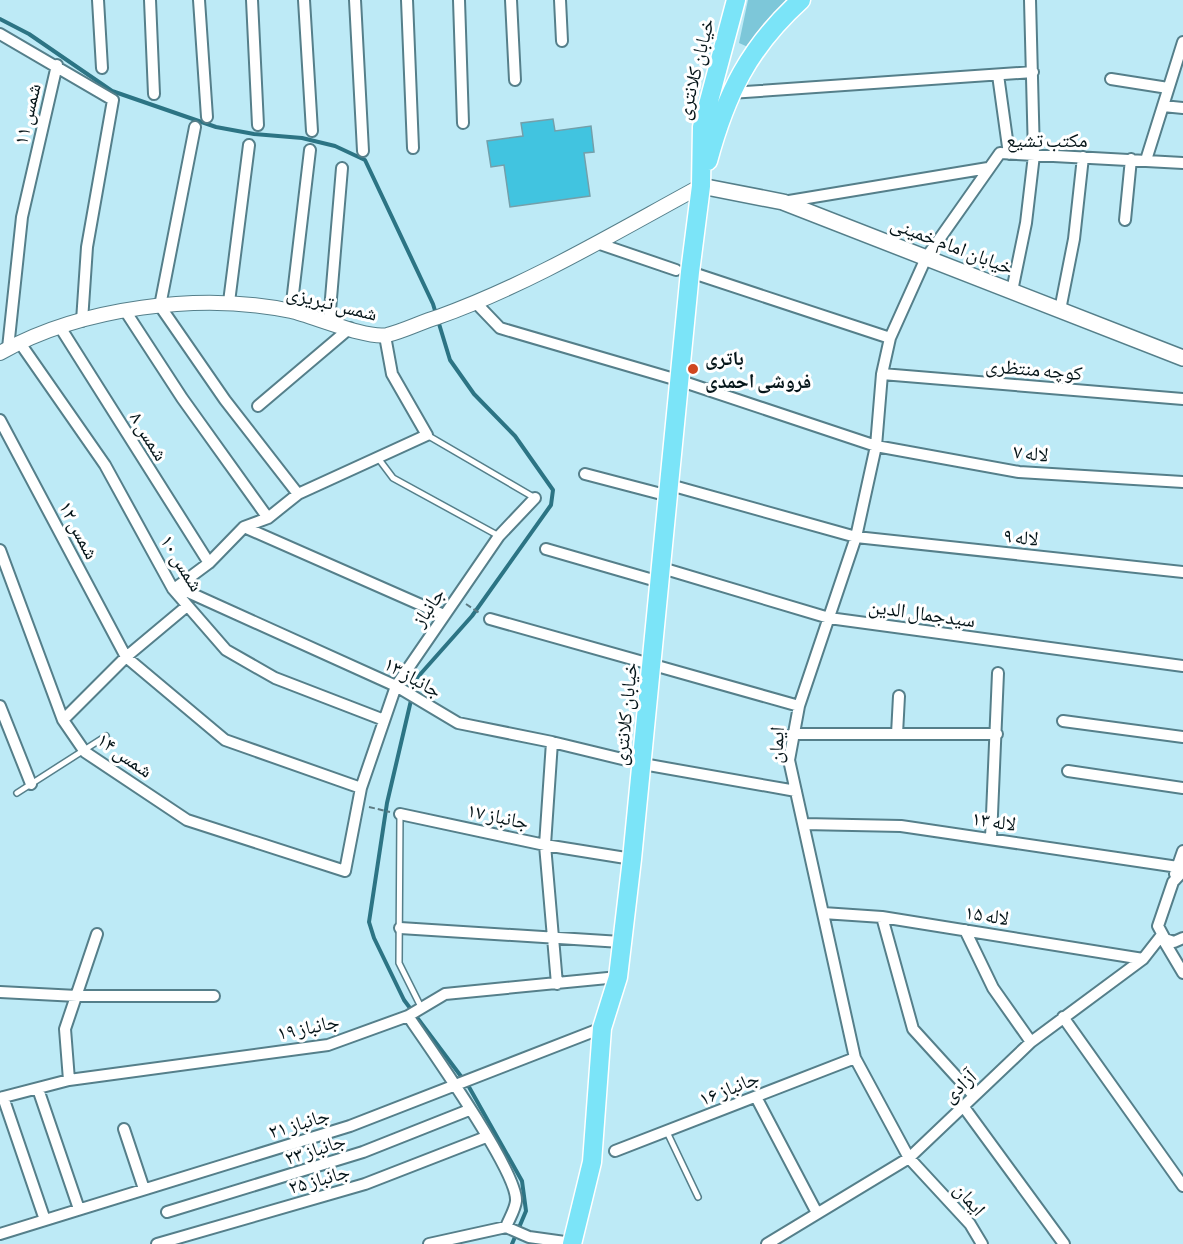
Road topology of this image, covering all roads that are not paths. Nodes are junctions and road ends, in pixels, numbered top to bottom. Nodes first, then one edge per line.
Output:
1 (98, 0) edge
2 (150, 0) edge
3 (199, 0) edge
4 (252, 0) edge
5 (304, 0) edge
6 (356, 0) edge
7 (406, 0) edge
8 (459, 0) edge
9 (511, 0) edge
10 (560, 0) edge
11 (736, 0) edge
12 (801, 0) edge
13 (1030, 0) edge
14 (0, 34) edge
15 (562, 41) dead end
16 (1183, 42) edge
17 (57, 65) junction
18 (102, 68) dead end
19 (1033, 72) junction
20 (998, 75) junction
21 (515, 80) dead end
22 (1111, 80) dead end
23 (1168, 88) junction
24 (729, 93) junction
25 (154, 94) dead end
26 (1163, 106) junction
27 (1183, 108) edge
28 (207, 117) dead end
29 (463, 123) dead end
30 (258, 125) dead end
31 (195, 127) dead end
32 (312, 131) dead end
33 (249, 145) dead end
34 (413, 148) dead end
35 (310, 150) dead end
36 (363, 151) dead end
37 (1009, 154) junction
38 (1034, 155) junction
39 (1083, 157) junction
40 (1131, 159) junction
41 (1146, 160) junction
42 (1183, 163) edge
43 (342, 168) dead end
44 (988, 168) junction
45 (701, 186) junction
46 (783, 202) junction
47 (1125, 219) dead end
48 (597, 243) junction
49 (926, 258) junction
50 (683, 271) junction
51 (1012, 291) junction
52 (229, 302) junction
53 (476, 303) junction
54 (160, 306) junction
55 (1060, 310) junction
56 (291, 311) junction
57 (126, 312) junction
58 (82, 321) junction
59 (329, 322) junction
60 (60, 327) junction
61 (350, 328) junction
62 (385, 336) junction
63 (890, 338) junction
64 (9, 348) edge
65 (1183, 358) edge
66 (882, 374) junction
67 (681, 381) junction
68 (1183, 399) edge
69 (258, 406) dead end
70 (0, 420) edge
71 (427, 435) junction
72 (876, 446) junction
73 (378, 458) junction
74 (585, 474) dead end
75 (1183, 482) edge
76 (669, 491) junction
77 (298, 494) junction
78 (535, 498) joint
79 (267, 518) junction
80 (244, 527) junction
81 (499, 536) junction
82 (856, 537) junction
83 (546, 549) dead end
84 (0, 550) edge
85 (209, 563) junction
86 (1183, 572) edge
87 (661, 575) junction
88 (175, 588) junction
89 (187, 606) junction
90 (444, 615) junction
91 (829, 618) junction
92 (490, 620) road end
93 (126, 657) junction
94 (652, 664) junction
95 (1183, 666) edge
96 (998, 673) dead end
97 (396, 686) junction
98 (899, 696) dead end
99 (0, 706) edge
100 (799, 706) junction
101 (63, 720) junction
102 (384, 720) junction
103 (1063, 720) dead end
104 (792, 734) junction
105 (897, 734) junction
106 (997, 734) junction
107 (106, 736) dead end
108 (1183, 737) edge
109 (552, 742) junction
110 (85, 752) junction
111 (643, 764) junction
112 (1068, 771) dead end
113 (31, 784) junction
114 (361, 788) junction
115 (1183, 788) edge
116 (796, 791) junction
117 (17, 793) dead end
118 (400, 814) joint
119 (804, 824) junction
120 (991, 838) junction
121 (545, 844) junction
122 (1183, 851) edge
123 (632, 859) junction
124 (1180, 869) edge
125 (345, 871) joint
126 (823, 912) junction
127 (882, 917) junction
128 (400, 928) junction
129 (965, 930) junction
130 (97, 934) dead end
131 (1161, 936) junction
132 (554, 937) junction
133 (1183, 938) edge
134 (621, 942) junction
135 (1143, 960) junction
136 (1183, 974) edge
137 (618, 977) junction
138 (557, 984) junction
139 (0, 992) edge
140 (77, 996) junction
141 (214, 996) dead end
142 (421, 1007) junction
143 (408, 1016) junction
144 (1063, 1017) junction
145 (602, 1028) junction
146 (1031, 1042) junction
147 (855, 1058) junction
148 (69, 1080) junction
149 (457, 1084) junction
150 (38, 1089) junction
151 (974, 1096) junction
152 (2, 1097) edge
153 (756, 1097) junction
154 (963, 1106) junction
155 (469, 1110) junction
156 (124, 1129) dead end
157 (667, 1132) junction
158 (486, 1137) junction
159 (615, 1151) dead end
160 (909, 1158) junction
161 (1183, 1186) edge
162 (144, 1189) junction
163 (698, 1197) dead end
164 (79, 1209) junction
165 (167, 1212) dead end
166 (817, 1213) junction
167 (45, 1220) junction
168 (506, 1227) junction
169 (0, 1234) edge
170 (157, 1244) edge
171 (429, 1244) edge
172 (572, 1244) edge
173 (767, 1244) edge
174 (982, 1244) edge
175 (1064, 1244) edge

1 - 18 street
2 - 25 street
3 - 28 street
4 - 30 street
5 - 32 street
6 - 36 street
7 - 34 street
8 - 29 street
9 - 21 street
10 - 15 street
11 - 45 main road, خیابان کلانتری
12 - 24 main road, خیابان کلانتری
13 - 19 street
14 - 17 street
16 - 23 street
17 - 58 street
17 - 64 street, شمس ۱۱
19 - 20 street
19 - 38 street
20 - 24 street
20 - 37 street
22 - 23 street
23 - 26 street
24 - 45 main road, خیابان کلانتری
26 - 27 street
26 - 41 street
31 - 54 street
33 - 52 street
35 - 56 street
37 - 38 street, مکتب تشیع
37 - 44 street, مکتب تشیع
38 - 39 street, مکتب تشیع
38 - 51 street
39 - 40 street, مکتب تشیع
39 - 55 street
40 - 41 street, مکتب تشیع
40 - 47 street
41 - 42 street, مکتب تشیع
43 - 59 street
44 - 46 street
44 - 49 street, مکتب تشیع
45 - 46 main road, خیابان امام خمینی
45 - 48 street, شمس تبریزی
45 - 50 main road, خیابان کلانتری
46 - 49 main road, خیابان امام خمینی
48 - 50 street
48 - 53 street, شمس تبریزی
49 - 51 main road, خیابان امام خمینی
49 - 63 street, ایمان
50 - 63 street
50 - 67 main road, خیابان کلانتری
51 - 55 main road, خیابان امام خمینی
52 - 54 street, شمس تبریزی
52 - 56 street, شمس تبریزی
53 - 62 street, شمس تبریزی
53 - 67 street, لاله ۷
54 - 57 street, شمس تبریزی
54 - 77 street
55 - 65 main road, خیابان امام خمینی
56 - 59 street, شمس تبریزی
57 - 58 street, شمس تبریزی
57 - 79 street
58 - 60 street, شمس تبریزی
59 - 61 street, شمس تبریزی
60 - 64 street, شمس تبریزی
60 - 85 street, شمس ۸
61 - 62 street, شمس تبریزی
61 - 69 street
62 - 71 street
63 - 66 street, ایمان
64 - 88 street, شمس ۱۰
66 - 68 street, کوچه منتظری
66 - 72 street, ایمان
67 - 72 street, لاله ۷
67 - 76 main road, خیابان کلانتری
70 - 93 street, شمس ۱۲
71 - 73 street
71 - 78 lane, جانباز
72 - 75 street, لاله ۷
72 - 82 street, ایمان
73 - 77 street
73 - 81 lane
74 - 76 street, لاله ۹
76 - 82 street, لاله ۹
76 - 87 main road, خیابان کلانتری
77 - 79 street
78 - 81 street, جانباز
79 - 80 street
80 - 85 street
80 - 90 street
81 - 90 street, جانباز
82 - 86 street, لاله ۹
82 - 91 street, ایمان
83 - 87 street, سیدجمال الدین
84 - 101 street, شمس ۱۴
85 - 88 street
87 - 91 street, سیدجمال الدین
87 - 94 main road, خیابان کلانتری
88 - 89 street, شمس ۱۰
88 - 97 street, جانباز ۱۳
89 - 93 street
89 - 102 street, شمس ۱۰
90 - 97 street, جانباز
91 - 95 street, سیدجمال الدین
91 - 100 street, ایمان
92 - 94 street
93 - 101 street
93 - 114 street
94 - 100 street
94 - 111 main road, خیابان کلانتری
96 - 106 street
97 - 102 street, جانباز
97 - 109 street, جانباز ۱۳
98 - 105 street
99 - 113 street
100 - 104 street, ایمان
101 - 110 street, شمس ۱۴
102 - 114 street, جانباز
103 - 108 street
104 - 105 street
104 - 116 street, ایمان
105 - 106 street
106 - 120 street
107 - 110 lane
109 - 111 street, جانباز ۱۳
109 - 121 street
110 - 113 lane
110 - 125 street, شمس ۱۴
111 - 116 street, جانباز ۱۳
111 - 123 main road, خیابان کلانتری
112 - 115 street
113 - 117 lane
114 - 125 street, جانباز
116 - 119 street, ایمان
118 - 121 street, جانباز ۱۷
118 - 128 lane
119 - 120 street, لاله ۱۳
119 - 126 street, ایمان
120 - 124 street, لاله ۱۳
121 - 123 street, جانباز ۱۷
121 - 132 street
122 - 124 street
123 - 134 main road, خیابان کلانتری
124 - 131 street
126 - 127 street, لاله ۱۵
126 - 147 street, ایمان
127 - 129 street, لاله ۱۵
127 - 151 street
128 - 132 street
128 - 142 lane
129 - 135 street, لاله ۱۵
129 - 146 street
130 - 140 street
131 - 133 street
131 - 135 street, آزادی
131 - 136 street
132 - 134 street
132 - 138 street
134 - 137 main road, خیابان کلانتری
135 - 144 street, آزادی
137 - 138 street, جانباز ۱۹
137 - 145 main road, خیابان کلانتری
138 - 142 street, جانباز ۱۹
139 - 140 street
140 - 141 street
140 - 148 street
142 - 143 street, جانباز ۱۹
143 - 148 street, جانباز ۱۹
143 - 149 street
144 - 146 street, آزادی
144 - 161 street
145 - 149 street, جانباز ۲۱
145 - 172 main road, خیابان کلانتری
146 - 151 street, آزادی
147 - 153 street, جانباز ۱۶
147 - 160 street, ایمان
148 - 150 street, جانباز ۱۹
149 - 155 street
149 - 162 street, جانباز ۲۱
150 - 152 street, جانباز ۱۹
150 - 164 street
151 - 154 street, آزادی
152 - 167 street
153 - 157 street, جانباز ۱۶
153 - 166 street
154 - 160 street, آزادی
154 - 175 street
155 - 158 street
155 - 165 street, جانباز ۲۳
156 - 162 street
157 - 159 street, جانباز ۱۶
157 - 163 lane
158 - 168 street
158 - 170 street, جانباز ۲۵
160 - 166 street, آزادی
160 - 174 street, ایمان
162 - 164 street, جانباز ۲۱
164 - 167 street, جانباز ۲۱
166 - 173 street, آزادی
167 - 169 street, جانباز ۲۱
168 - 171 street
168 - 172 street

